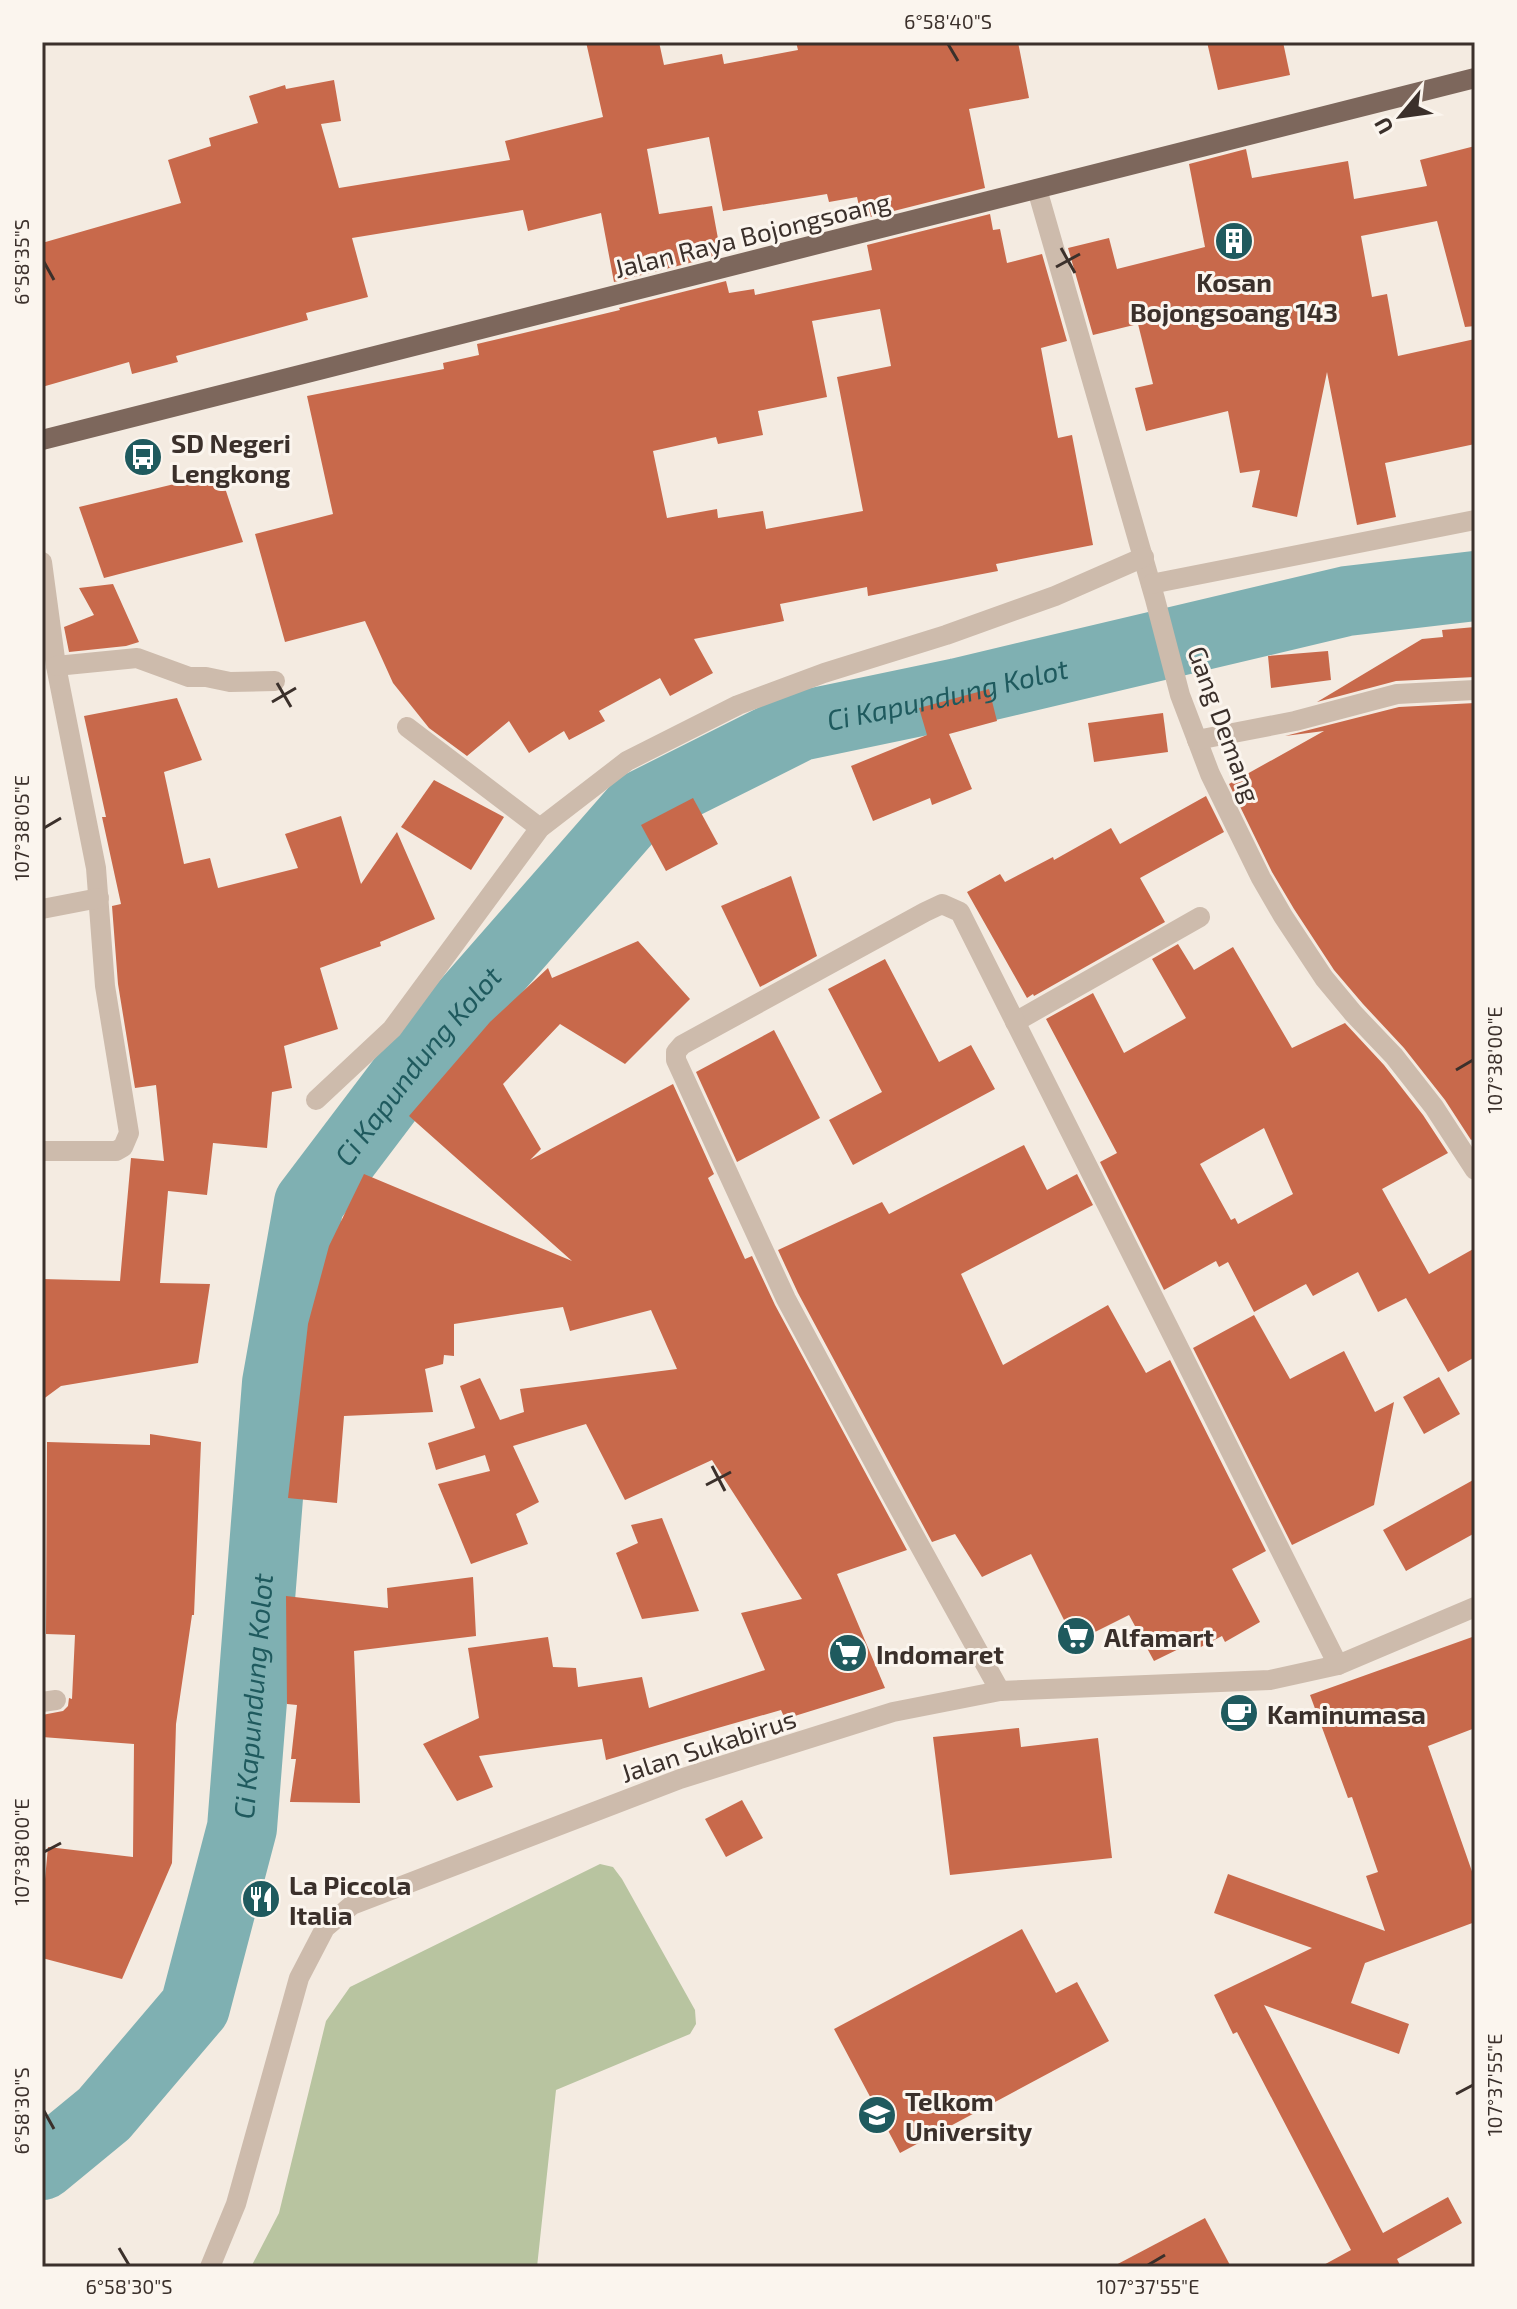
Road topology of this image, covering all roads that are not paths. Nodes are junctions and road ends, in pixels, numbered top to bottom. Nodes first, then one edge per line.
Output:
1 (1475, 78) edge
2 (1037, 189) junction
3 (42, 440) edge
4 (1475, 520) edge
5 (1144, 557) junction
6 (42, 562) edge
7 (1153, 591) junction
8 (56, 666) junction
9 (275, 681) dead end
10 (1475, 690) edge
11 (407, 727) dead end
12 (1197, 740) junction
13 (540, 828) junction
14 (99, 898) junction
15 (42, 909) edge
16 (1200, 917) dead end
17 (1015, 1022) junction
18 (316, 1100) dead end
19 (42, 1151) edge
20 (1475, 1170) edge
21 (1475, 1607) edge
22 (1338, 1665) junction
23 (1000, 1691) junction
24 (210, 2267) edge

1 - 2 main road, Jalan Raya Bojongsoang
2 - 3 main road, Jalan Raya Bojongsoang
2 - 5 street, Gang Demang
4 - 7 street
5 - 7 street, Gang Demang
5 - 13 street
6 - 8 street
7 - 12 street, Gang Demang
8 - 9 street
8 - 14 street
10 - 12 street
11 - 13 street
12 - 20 street, Gang Demang
13 - 18 street
14 - 15 street
14 - 19 street
16 - 17 street
17 - 22 street
17 - 23 street
21 - 22 street, Jalan Sukabirus
22 - 23 street, Jalan Sukabirus
23 - 24 street, Jalan Sukabirus

